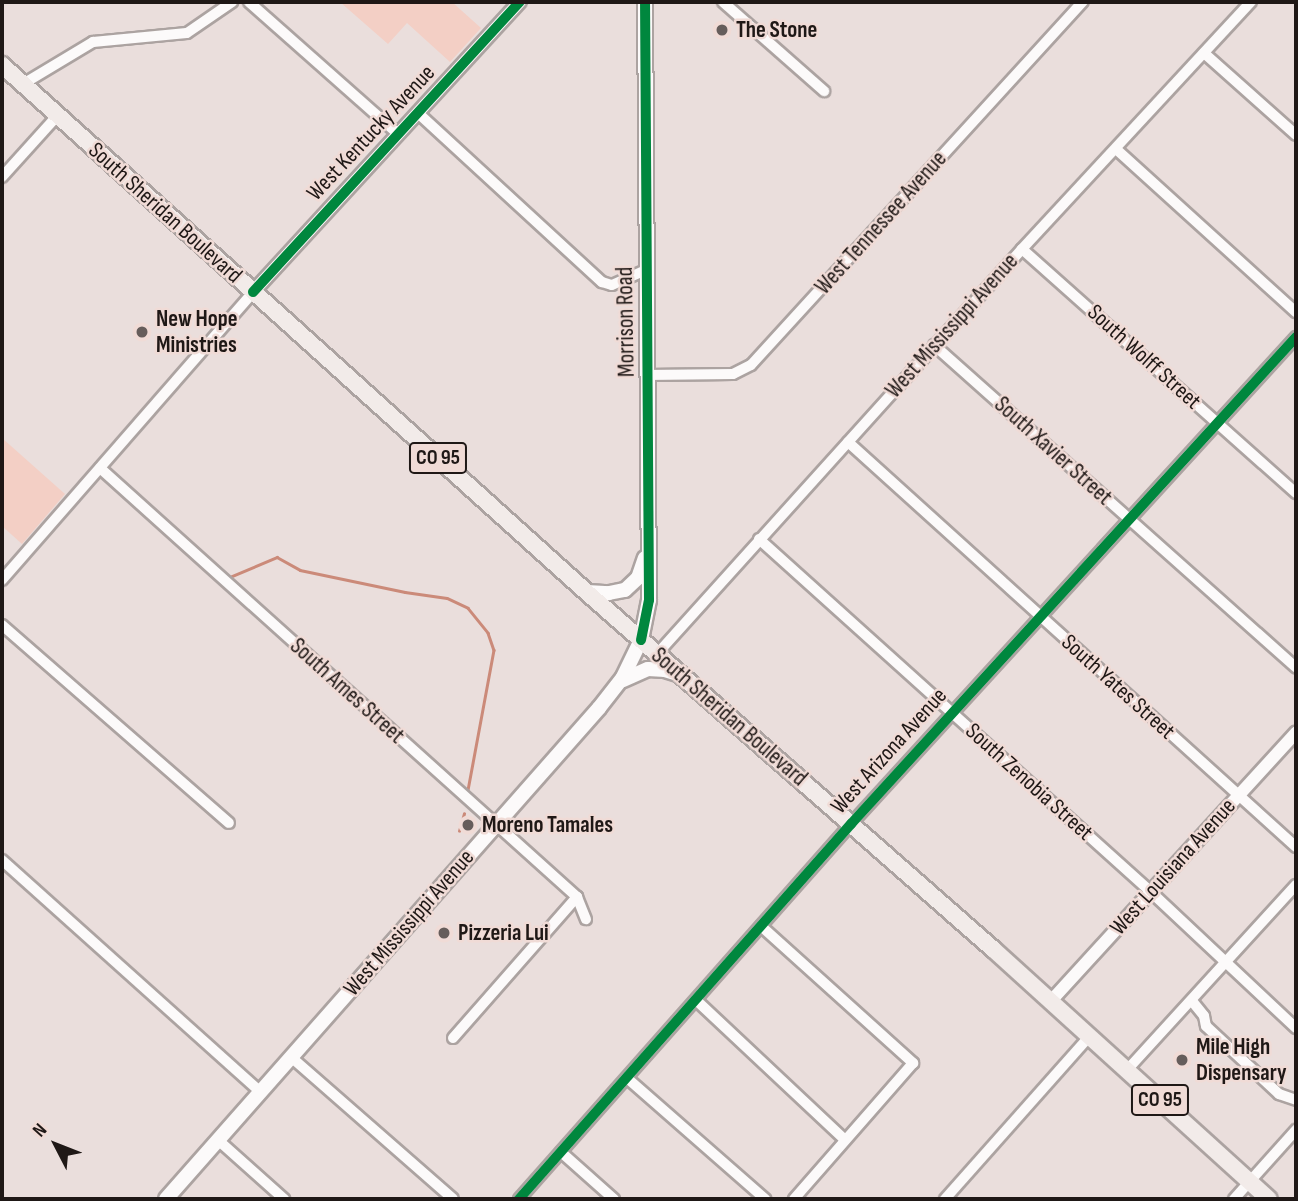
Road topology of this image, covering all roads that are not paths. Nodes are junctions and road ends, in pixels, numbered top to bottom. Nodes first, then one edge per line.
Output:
1 (232, 2) edge
2 (249, 2) edge
3 (520, 2) edge
4 (645, 2) edge
5 (723, 2) edge
6 (1083, 2) edge
7 (1251, 2) edge
8 (1204, 53) junction
9 (2, 65) edge
10 (23, 84) junction
11 (824, 91) dead end
12 (418, 113) junction
13 (58, 115) junction
14 (398, 134) junction
15 (1296, 135) edge
16 (1115, 149) junction
17 (2, 177) edge
18 (1022, 248) junction
19 (646, 270) junction
20 (253, 292) junction
21 (1296, 312) edge
22 (1296, 337) edge
23 (934, 345) junction
24 (647, 375) junction
25 (1218, 423) junction
26 (848, 442) junction
27 (100, 468) junction
28 (1296, 494) edge
29 (1130, 520) junction
30 (759, 539) junction
31 (649, 544) junction
32 (2, 580) edge
33 (587, 592) junction
34 (1040, 617) junction
35 (2, 625) edge
36 (641, 640) junction
37 (657, 654) junction
38 (1296, 668) edge
39 (684, 677) junction
40 (617, 686) junction
41 (952, 713) junction
42 (1296, 733) edge
43 (1238, 795) junction
44 (229, 823) dead end
45 (851, 824) junction
46 (496, 825) junction
47 (1296, 847) edge
48 (2, 860) edge
49 (1296, 885) edge
50 (1151, 892) junction
51 (577, 897) junction
52 (586, 919) dead end
53 (761, 926) junction
54 (1226, 964) junction
55 (696, 1000) junction
56 (1192, 1001) junction
57 (1051, 1002) junction
58 (1296, 1028) edge
59 (1089, 1037) junction
60 (453, 1038) dead end
61 (292, 1057) junction
62 (1127, 1070) junction
63 (627, 1078) junction
64 (261, 1092) junction
65 (1296, 1100) edge
66 (1296, 1130) edge
67 (218, 1140) junction
68 (845, 1140) junction
69 (561, 1152) junction
70 (1250, 1182) junction
71 (166, 1199) edge
72 (285, 1199) edge
73 (453, 1199) edge
74 (519, 1199) edge
75 (614, 1199) edge
76 (765, 1199) edge
77 (794, 1199) edge
78 (945, 1199) edge
79 (1234, 1199) edge
80 (1269, 1199) edge

1 - 10 street
2 - 14 street
3 - 12 street, West Kentucky Avenue
4 - 19 main road, Morrison Road
5 - 11 street
6 - 24 street, West Tennessee Avenue
7 - 8 street, West Mississippi Avenue
8 - 15 street
8 - 16 street, West Mississippi Avenue
9 - 10 main road, South Sheridan Boulevard / CO 95
10 - 13 main road, South Sheridan Boulevard / CO 95
12 - 14 street, West Kentucky Avenue
12 - 19 street
13 - 17 street
13 - 20 main road, South Sheridan Boulevard / CO 95
14 - 20 street, West Kentucky Avenue
16 - 18 street, West Mississippi Avenue
16 - 21 street
18 - 23 street, West Mississippi Avenue
18 - 25 street, South Wolff Street
19 - 24 main road, Morrison Road
20 - 27 street, West Kentucky Avenue
20 - 33 main road, South Sheridan Boulevard / CO 95
22 - 25 street, West Arizona Avenue
23 - 26 street, West Mississippi Avenue
23 - 29 street, South Xavier Street
24 - 31 main road, Morrison Road
25 - 28 street, South Wolff Street
25 - 29 street, West Arizona Avenue
26 - 30 street, West Mississippi Avenue
26 - 34 street, South Yates Street
27 - 32 street, West Kentucky Avenue
27 - 46 street, South Ames Street
29 - 34 street, West Arizona Avenue
29 - 38 street, South Xavier Street
30 - 37 street, West Mississippi Avenue
30 - 41 street, South Zenobia Street
31 - 33 main road
31 - 36 main road, Morrison Road
33 - 36 main road, South Sheridan Boulevard / CO 95
34 - 41 street, West Arizona Avenue
34 - 43 street, South Yates Street
35 - 44 street
36 - 37 main road, South Sheridan Boulevard / CO 95
36 - 40 main road, West Mississippi Avenue
37 - 39 main road, South Sheridan Boulevard / CO 95
39 - 40 main road
39 - 45 main road, South Sheridan Boulevard / CO 95
40 - 46 main road, West Mississippi Avenue
41 - 45 street, West Arizona Avenue
41 - 50 street, South Zenobia Street
42 - 43 street, West Louisiana Avenue
43 - 47 street, South Yates Street
43 - 50 street, West Louisiana Avenue
45 - 53 street, West Arizona Avenue
45 - 57 main road, South Sheridan Boulevard / CO 95
46 - 51 street, South Ames Street
46 - 61 main road, West Mississippi Avenue
48 - 64 street
49 - 54 street
50 - 54 street, South Zenobia Street
50 - 57 street, West Louisiana Avenue
51 - 52 street, South Ames Street
51 - 60 street
53 - 55 street, West Arizona Avenue
53 - 68 street
54 - 56 street
54 - 58 street, South Zenobia Street
55 - 63 street, West Arizona Avenue
55 - 68 street
56 - 62 street
56 - 65 street
57 - 59 main road, South Sheridan Boulevard / CO 95
59 - 62 main road, South Sheridan Boulevard / CO 95
59 - 78 street
61 - 64 main road, West Mississippi Avenue
61 - 73 street
62 - 70 main road, South Sheridan Boulevard / CO 95
63 - 69 street, West Arizona Avenue
63 - 76 street
64 - 67 main road, West Mississippi Avenue
66 - 70 street
67 - 71 main road, West Mississippi Avenue
67 - 72 street
68 - 77 street
69 - 74 street, West Arizona Avenue
69 - 75 street
70 - 79 street
70 - 80 main road, South Sheridan Boulevard / CO 95

